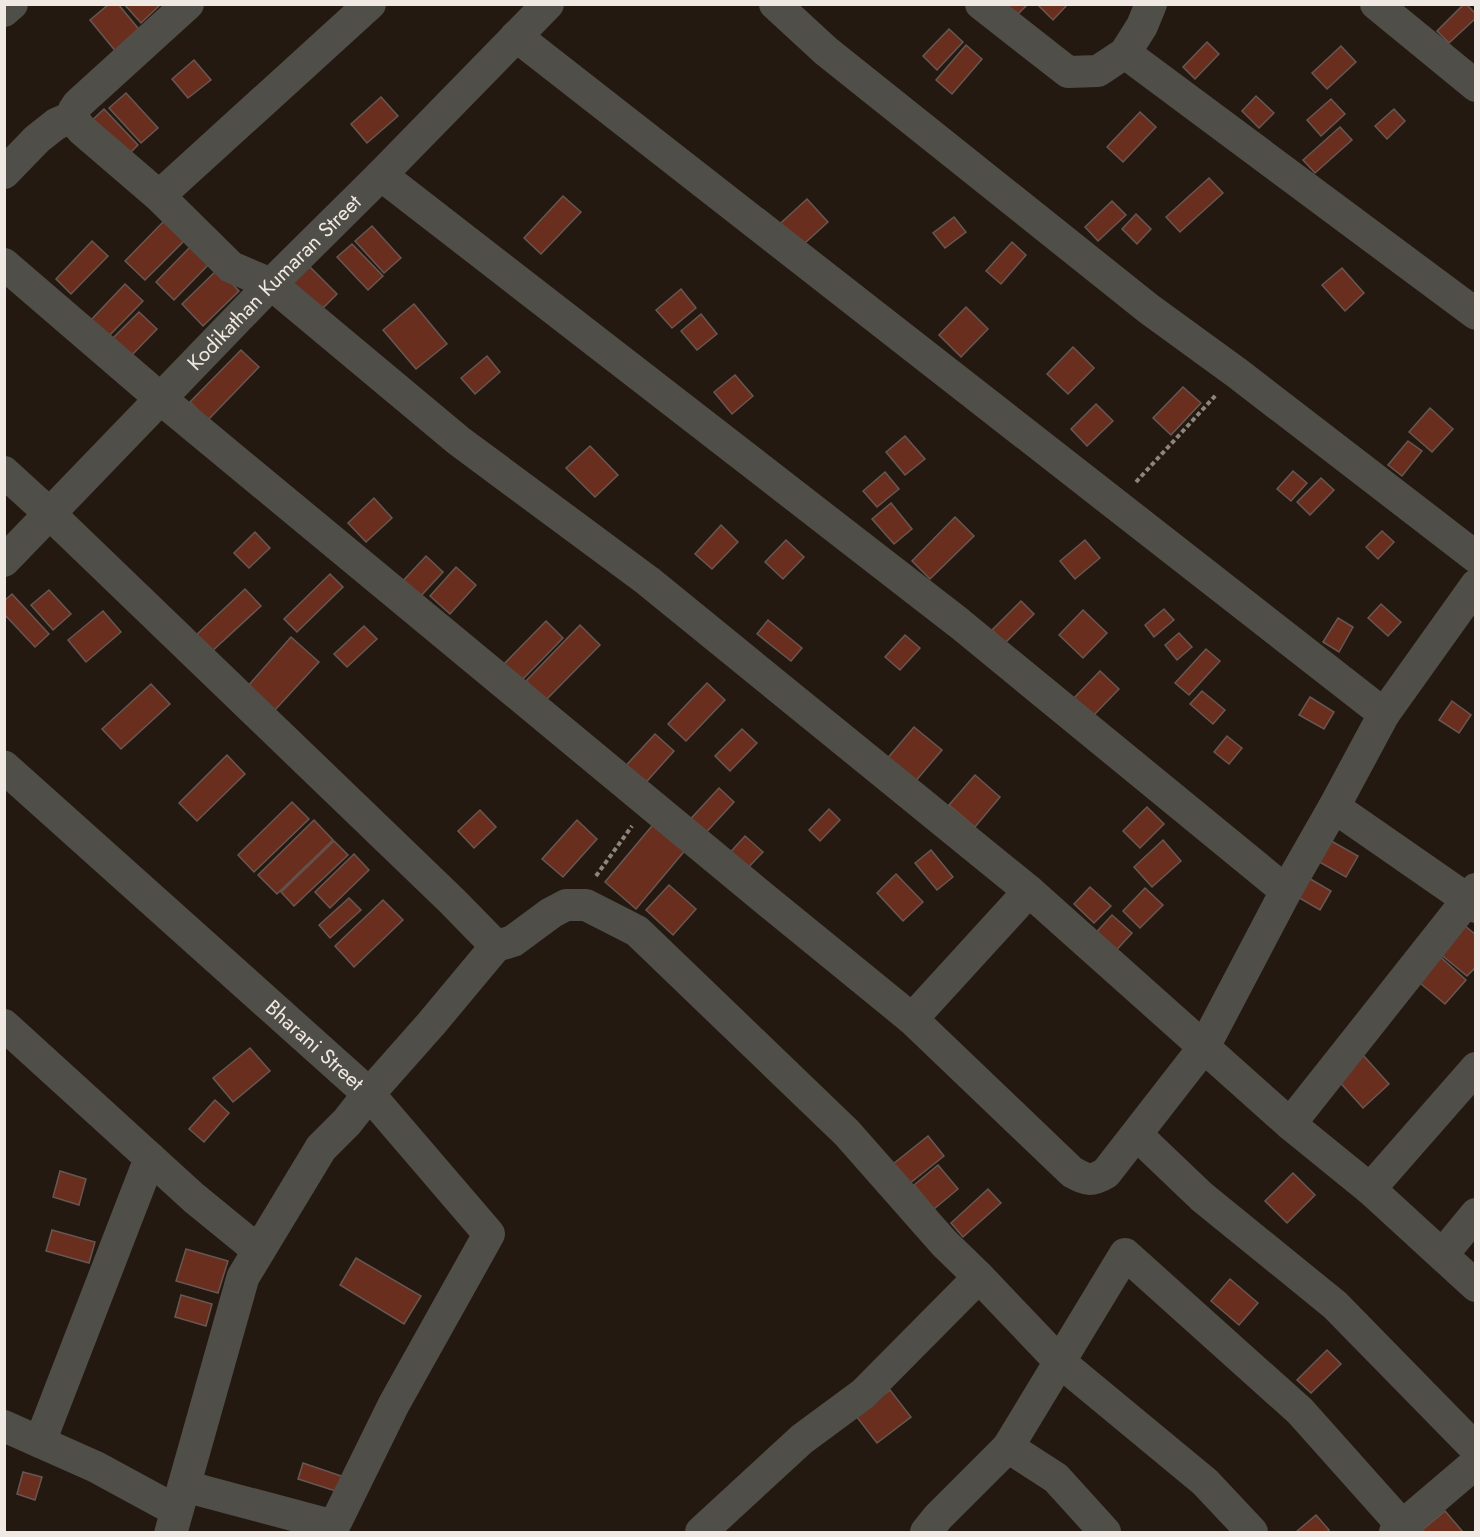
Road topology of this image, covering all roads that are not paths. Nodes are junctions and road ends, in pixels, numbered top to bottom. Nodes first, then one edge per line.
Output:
1 (12, 4) edge
2 (188, 4) edge
3 (370, 4) edge
4 (548, 4) edge
5 (775, 4) edge
6 (981, 4) edge
7 (1151, 4) edge
8 (1376, 4) edge
9 (4, 11) edge
10 (516, 36) junction
11 (1125, 53) junction
12 (1476, 86) edge
13 (72, 117) junction
14 (4, 173) edge
15 (381, 175) junction
16 (159, 196) junction
17 (4, 264) edge
18 (271, 284) junction
19 (1476, 314) edge
20 (161, 399) junction
21 (4, 472) edge
22 (50, 514) junction
23 (4, 561) edge
24 (1475, 579) edge
25 (1384, 714) junction
26 (4, 767) edge
27 (1334, 807) junction
28 (1029, 891) junction
29 (1286, 891) junction
30 (1473, 899) edge
31 (496, 946) junction
32 (912, 1019) junction
33 (4, 1025) edge
34 (1204, 1047) junction
35 (1476, 1068) edge
36 (369, 1094) junction
37 (1290, 1124) junction
38 (1137, 1135) junction
39 (150, 1158) junction
40 (1370, 1189) junction
41 (1476, 1214) edge
42 (259, 1251) junction
43 (1443, 1254) junction
44 (979, 1277) junction
45 (1476, 1286) edge
46 (1060, 1362) junction
47 (4, 1426) edge
48 (40, 1442) junction
49 (1008, 1447) junction
50 (1476, 1449) edge
51 (1476, 1463) edge
52 (178, 1510) edge
53 (939, 1527) edge
54 (1401, 1530) edge
55 (702, 1533) edge
56 (1105, 1533) edge
57 (1252, 1533) edge

1 - 9 street
2 - 13 street
3 - 16 street
4 - 10 street, Kodikathan Kumaran Street
5 - 24 street
6 - 11 street
7 - 11 street
8 - 12 street
10 - 15 street, Kodikathan Kumaran Street
10 - 25 street
11 - 19 street
13 - 14 street
13 - 16 street
15 - 18 street, Kodikathan Kumaran Street
15 - 29 street
16 - 18 street
17 - 20 street
18 - 20 street, Kodikathan Kumaran Street
18 - 28 street
20 - 22 street, Kodikathan Kumaran Street
20 - 32 street
21 - 22 street
22 - 23 street, Kodikathan Kumaran Street
22 - 31 street
24 - 25 street
25 - 27 street
26 - 36 street, Bharani Street
27 - 29 street
27 - 30 street
28 - 32 street
28 - 34 street
29 - 34 street
30 - 37 street
31 - 36 street
31 - 44 street
32 - 38 street
33 - 39 street
34 - 37 street
34 - 38 street
35 - 40 street
36 - 42 street, Bharani Street
36 - 52 street
37 - 40 street
38 - 50 street
39 - 42 street
39 - 48 street
40 - 43 street
41 - 43 street
42 - 52 street, Bharani Street
43 - 45 street
44 - 46 street
44 - 55 street
46 - 49 street
46 - 54 street
46 - 57 street
47 - 48 street
48 - 52 street
49 - 53 street
49 - 56 street
51 - 54 street

